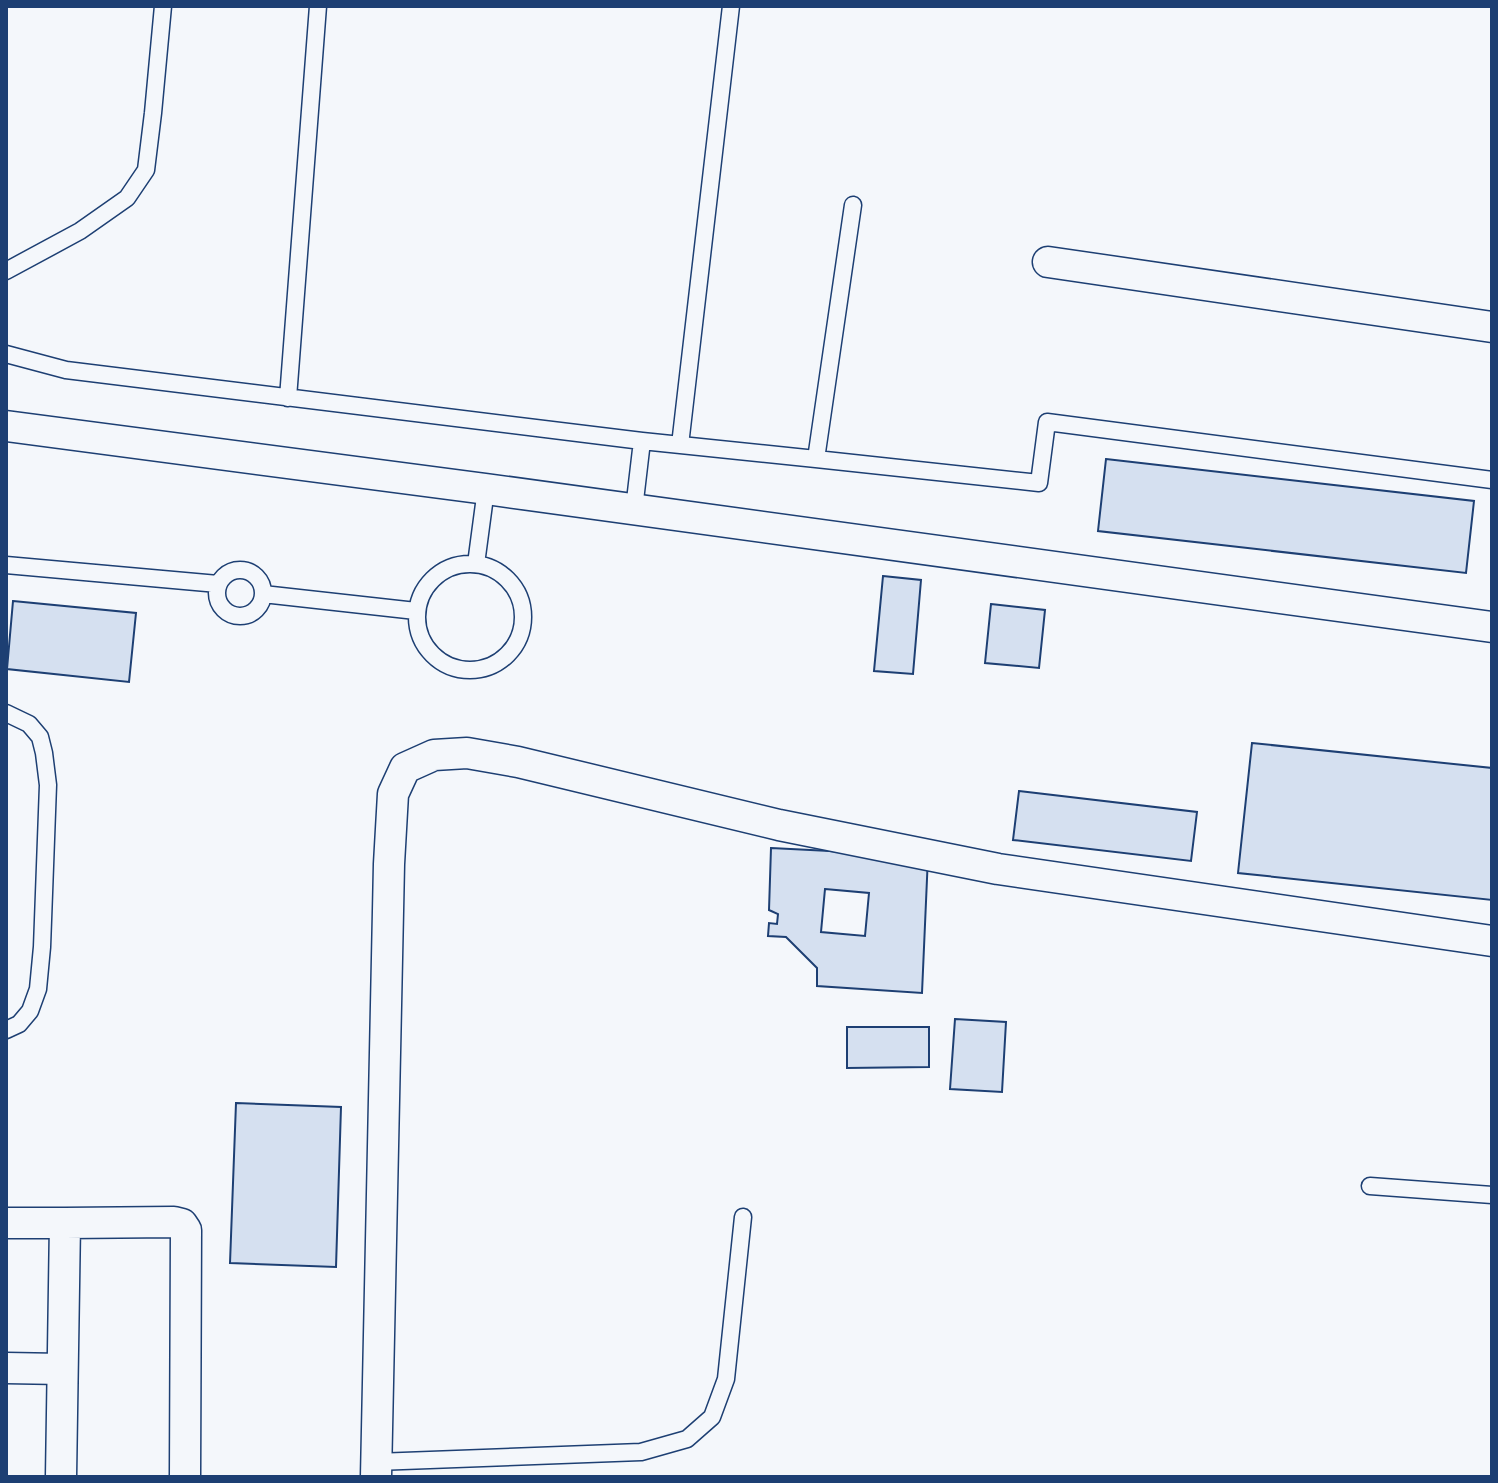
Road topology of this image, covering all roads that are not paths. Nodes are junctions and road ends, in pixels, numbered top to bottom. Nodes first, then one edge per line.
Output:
1 (163, 6) edge
2 (318, 6) edge
3 (731, 6) edge
4 (853, 205) dead end
5 (1048, 262) dead end
6 (6, 271) edge
7 (1492, 327) edge
8 (6, 354) edge
9 (288, 398) junction
10 (6, 426) edge
11 (642, 441) junction
12 (680, 445) junction
13 (816, 459) junction
14 (1492, 480) edge
15 (486, 489) junction
16 (634, 509) junction
17 (476, 564) junction
18 (6, 565) edge
19 (218, 584) junction
20 (263, 594) junction
21 (416, 611) junction
22 (1492, 627) edge
23 (6, 713) edge
24 (1492, 941) edge
25 (6, 1030) edge
26 (1370, 1186) dead end
27 (1492, 1195) edge
28 (743, 1217) dead end
29 (6, 1223) edge
30 (65, 1223) junction
31 (6, 1368) edge
32 (62, 1369) junction
33 (376, 1469) edge
34 (61, 1477) edge
35 (185, 1477) edge

1 - 6 lane
2 - 9 lane
3 - 12 lane
4 - 13 lane
5 - 7 street
8 - 9 lane
9 - 11 lane
10 - 15 street
11 - 12 lane
11 - 16 lane
12 - 13 lane
13 - 14 lane
15 - 16 street
15 - 17 lane
16 - 22 street
17 - 21 lane
17 - 21 lane
18 - 19 lane
19 - 20 lane
19 - 20 lane
20 - 21 lane
23 - 25 lane
24 - 33 street
26 - 27 lane
28 - 33 lane
29 - 30 street
30 - 32 street
30 - 35 street
31 - 32 street
32 - 34 street

